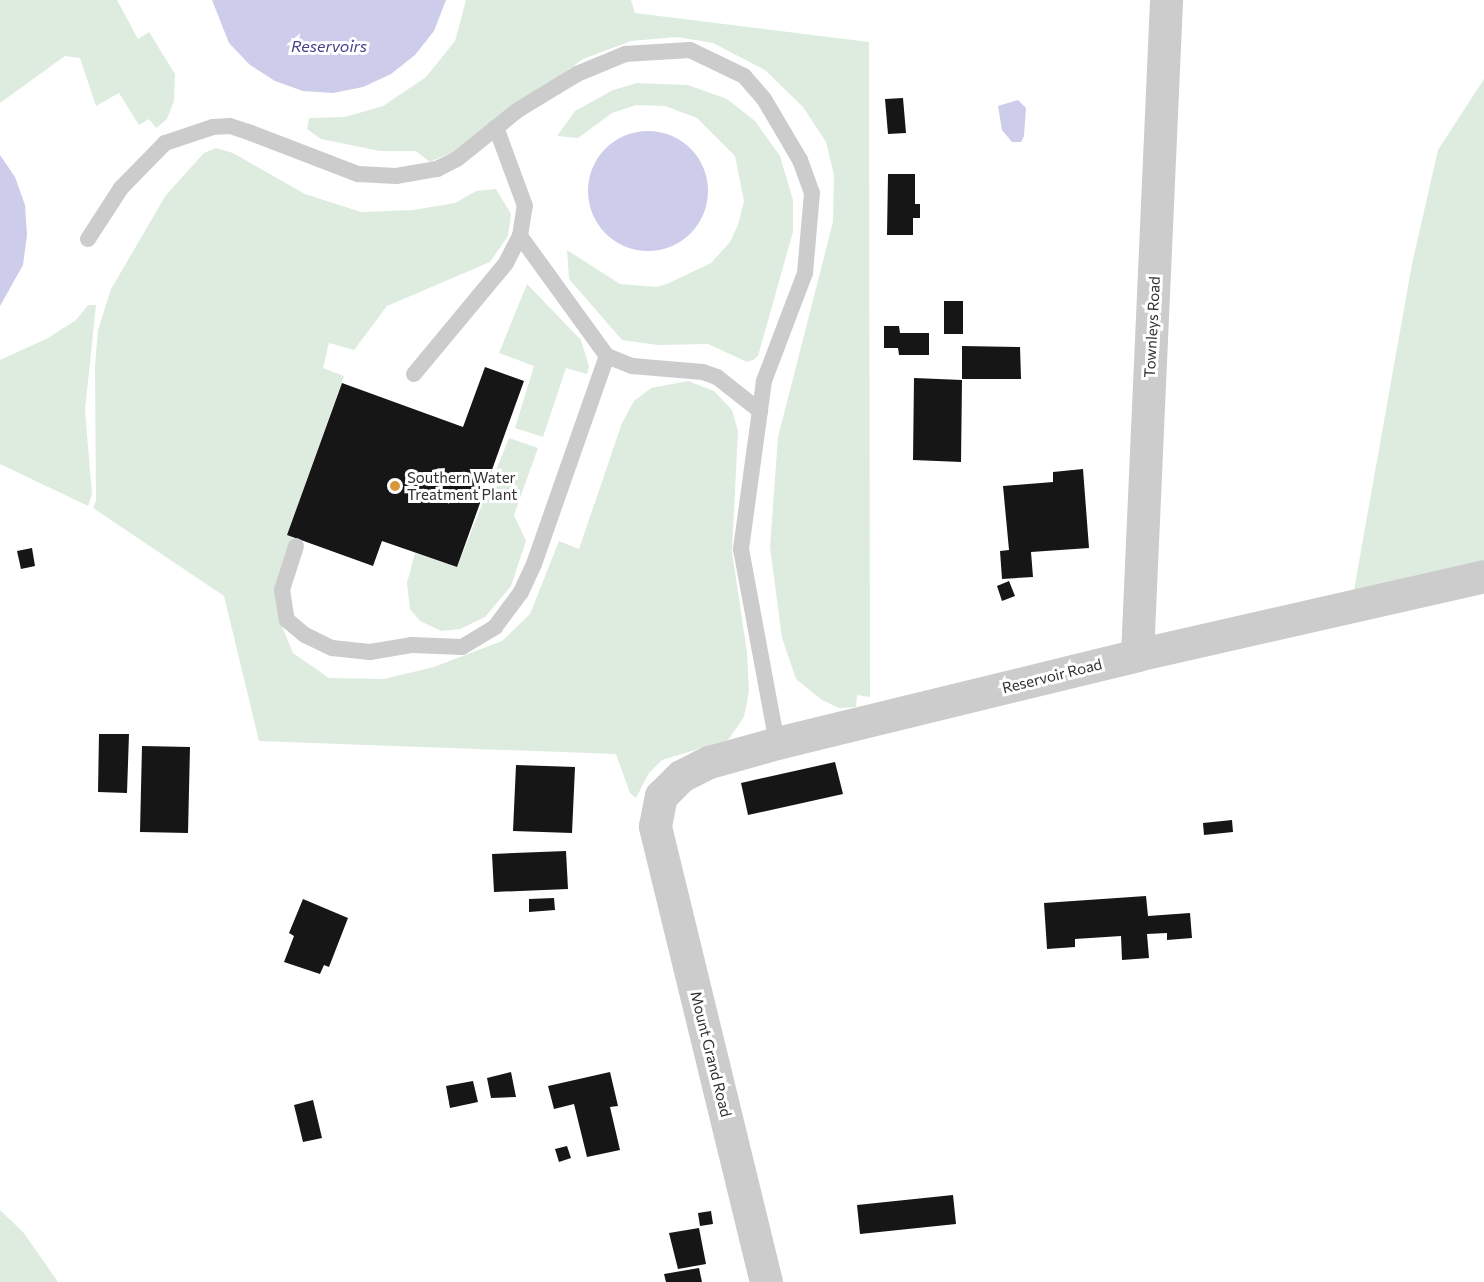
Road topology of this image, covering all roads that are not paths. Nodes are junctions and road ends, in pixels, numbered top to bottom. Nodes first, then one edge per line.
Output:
1 (1166, 0) edge
2 (496, 127) junction
3 (520, 236) junction
4 (88, 239) dead end
5 (607, 356) junction
6 (414, 374) dead end
7 (760, 411) junction
8 (296, 546) dead end
9 (1484, 576) edge
10 (1137, 655) junction
11 (777, 743) junction
12 (655, 825) joint
13 (766, 1282) edge

1 - 10 street, Townleys Road
2 - 3 lane
2 - 4 lane
2 - 7 lane
3 - 5 lane
3 - 6 lane
5 - 7 lane
5 - 8 lane
7 - 11 lane
9 - 10 street, Reservoir Road
10 - 11 street, Reservoir Road
11 - 12 street, Reservoir Road
12 - 13 street, Mount Grand Road

